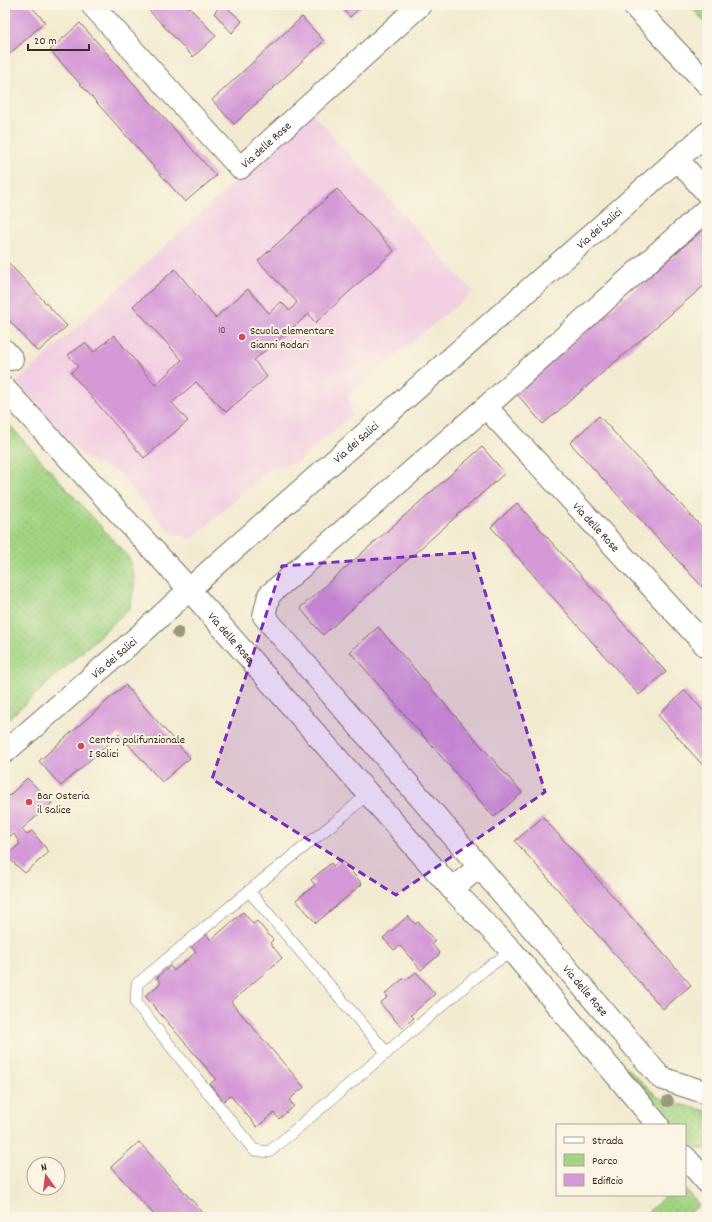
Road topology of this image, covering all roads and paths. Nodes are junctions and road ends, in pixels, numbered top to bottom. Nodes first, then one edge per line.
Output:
1 (92, 5) edge
2 (420, 5) edge
3 (633, 5) edge
4 (707, 84) edge
5 (707, 133) edge
6 (677, 159) junction
7 (707, 194) edge
8 (707, 209) edge
9 (5, 389) edge
10 (486, 407) junction
11 (189, 590) junction
12 (707, 647) edge
13 (5, 752) edge
14 (369, 793) junction
15 (479, 867) junction
16 (452, 890) junction
17 (249, 891) junction
18 (512, 951) junction
19 (387, 1053) junction
20 (707, 1093) edge
21 (657, 1124) edge
22 (686, 1158) edge
23 (707, 1182) edge

1 - 2 street, Via delle Rose
3 - 4 street
5 - 6 street, Via dei Salici
6 - 7 street
6 - 11 street, Via dei Salici
8 - 10 street, Via delle Rose
9 - 11 street, Via delle Rose
10 - 12 street, Via delle Rose
10 - 15 street, Via delle Rose
11 - 13 street, Via dei Salici
11 - 14 street, Via delle Rose
14 - 16 street, Via delle Rose
14 - 17 lane
15 - 16 street
15 - 20 street, Via delle Rose
16 - 18 street, Via delle Rose
17 - 19 lane
17 - 19 lane
18 - 19 lane
18 - 21 street, Via delle Rose
22 - 23 street

